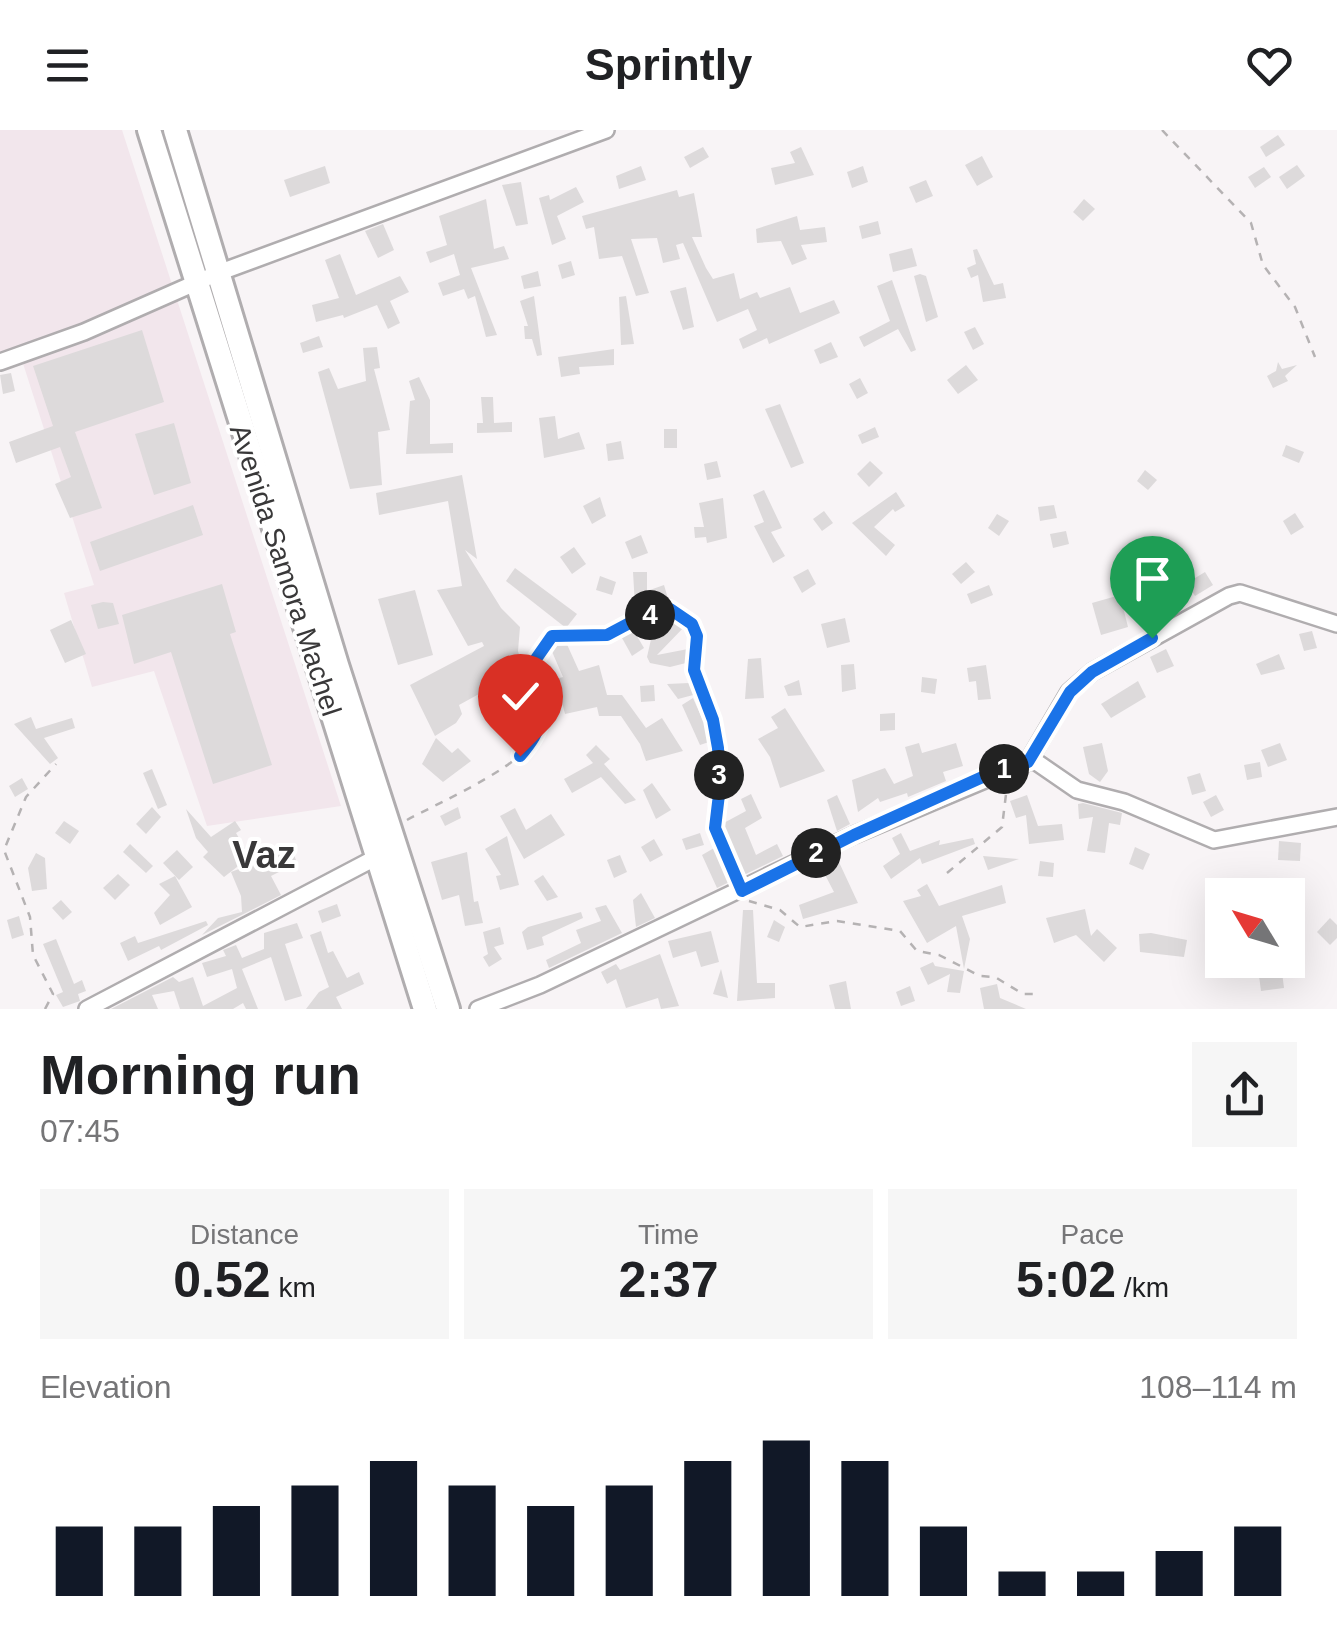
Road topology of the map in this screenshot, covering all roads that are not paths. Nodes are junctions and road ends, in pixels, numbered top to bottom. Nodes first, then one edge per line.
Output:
1 (149, 130) edge
2 (175, 130) edge
3 (606, 130) edge
4 (207, 277) junction
5 (0, 362) edge
6 (1337, 624) edge
7 (1032, 759) junction
8 (1337, 817) edge
9 (375, 858) junction
10 (86, 1009) edge
11 (425, 1009) edge
12 (448, 1009) edge
13 (478, 1009) edge

1 - 4 highway, Avenida Samora Machel
2 - 4 highway, Avenida Samora Machel
3 - 4 street
4 - 5 street
4 - 9 highway, Avenida Samora Machel
4 - 12 highway, Avenida Samora Machel
6 - 7 street
7 - 8 street
7 - 13 street
9 - 10 street
9 - 11 highway, Avenida Samora Machel

